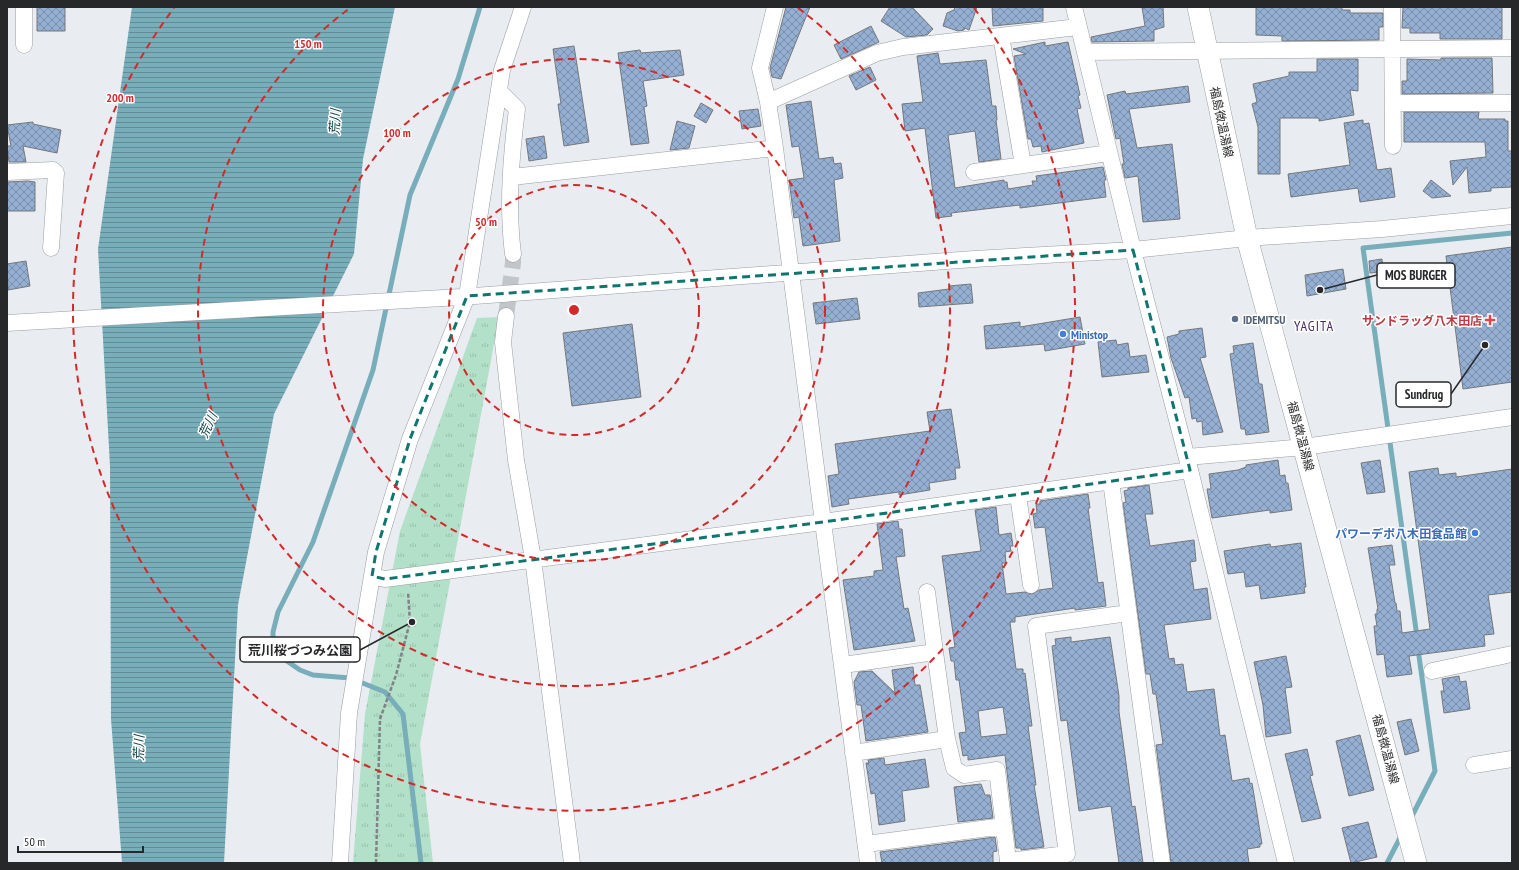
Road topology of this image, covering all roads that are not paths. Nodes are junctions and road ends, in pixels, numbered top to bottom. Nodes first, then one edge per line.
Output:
1 (24, 7) edge
2 (523, 7) edge
3 (775, 7) edge
4 (1074, 7) edge
5 (1198, 7) edge
6 (1392, 7) edge
7 (1078, 27) junction
8 (1001, 36) junction
9 (24, 45) dead end
10 (1512, 48) edge
11 (1392, 49) junction
12 (1207, 50) junction
13 (1085, 52) junction
14 (499, 92) junction
15 (768, 102) junction
16 (1393, 103) junction
17 (1512, 103) edge
18 (1393, 146) dead end
19 (775, 148) junction
20 (1109, 153) junction
21 (1023, 165) junction
22 (7, 172) edge
23 (974, 172) dead end
24 (512, 177) junction
25 (1512, 216) edge
26 (1248, 238) junction
27 (51, 248) dead end
28 (1133, 250) junction
29 (512, 254) tunnel mouth
30 (792, 273) junction
31 (464, 296) junction
32 (506, 316) tunnel mouth
33 (7, 323) edge
34 (1512, 417) edge
35 (1304, 447) junction
36 (1189, 463) junction
37 (1110, 481) junction
38 (1018, 495) junction
39 (823, 522) junction
40 (533, 559) junction
41 (372, 576) junction
42 (1031, 585) dead end
43 (927, 592) dead end
44 (1128, 613) junction
45 (935, 652) junction
46 (1512, 654) edge
47 (843, 665) junction
48 (1432, 671) dead end
49 (947, 739) junction
50 (853, 753) junction
51 (1512, 759) edge
52 (1474, 765) dead end
53 (1004, 826) junction
54 (866, 844) junction
55 (340, 863) edge
56 (572, 863) edge
57 (868, 863) edge
58 (1162, 863) edge
59 (1286, 863) edge
60 (1416, 863) edge

1 - 9 street
2 - 14 street
3 - 15 street
4 - 7 street
5 - 12 main road, 福島微温湯線
6 - 11 street
7 - 8 street
7 - 13 street
8 - 15 street
8 - 21 street
10 - 11 street
11 - 12 street
11 - 16 street
12 - 13 street
12 - 26 main road, 福島微温湯線
13 - 20 street
14 - 24 street
14 - 31 street
15 - 19 street
16 - 17 street
16 - 18 street
19 - 24 street
19 - 30 street
20 - 21 street
20 - 28 street
21 - 23 street
22 - 27 street
24 - 29 street
25 - 26 street
26 - 28 street
26 - 35 main road, 福島微温湯線
28 - 30 street
28 - 36 street
30 - 31 street
30 - 39 street
31 - 33 street
31 - 41 street
32 - 40 street
34 - 35 street
35 - 36 street
35 - 60 main road, 福島微温湯線
36 - 37 street
36 - 59 street
37 - 38 street
37 - 44 street
38 - 39 street
38 - 42 street
39 - 40 street
39 - 47 street
40 - 41 street
40 - 56 street
41 - 55 street
43 - 45 street
44 - 53 street
44 - 58 street
45 - 47 street
45 - 49 street
46 - 48 street
47 - 50 street
49 - 50 street
49 - 53 street
50 - 54 street
51 - 52 street
53 - 54 street
54 - 57 street

